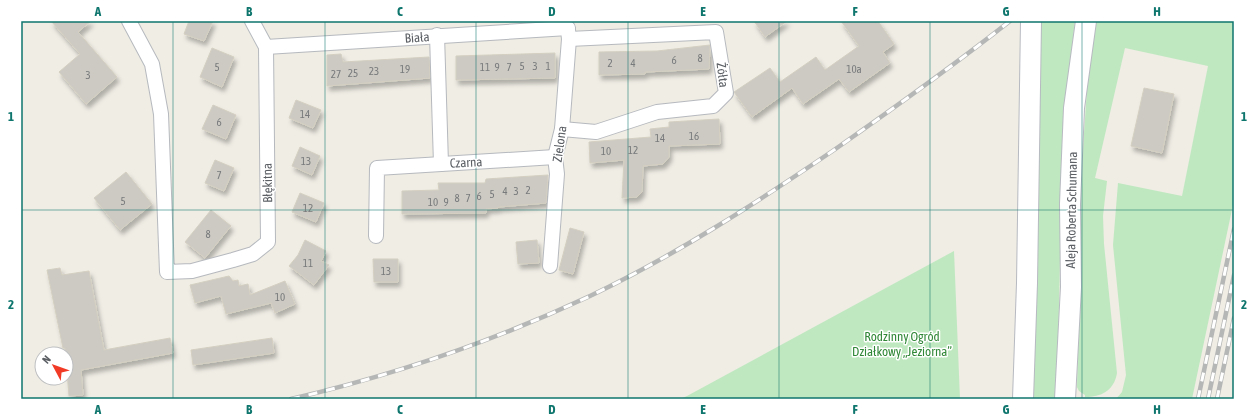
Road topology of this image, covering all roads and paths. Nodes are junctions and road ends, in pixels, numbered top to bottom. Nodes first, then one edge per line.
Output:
1 (129, 21) edge
2 (252, 21) edge
3 (1031, 21) edge
4 (1086, 21) edge
5 (569, 29) edge
6 (437, 35) junction
7 (266, 47) junction
8 (562, 129) junction
9 (555, 158) junction
10 (441, 164) junction
11 (376, 236) dead end
12 (550, 266) dead end
13 (1023, 399) edge
14 (1065, 399) edge

1 - 7 street, Błękitna
2 - 7 street, Błękitna
3 - 13 main road
4 - 14 main road, Aleja Roberta Schumana
5 - 6 street, Biała
5 - 8 street, Zielona
5 - 8 street, Żółta
6 - 7 street, Biała
6 - 10 street
8 - 9 street, Zielona
9 - 10 street, Czarna
9 - 12 street, Zielona
10 - 11 street, Czarna

